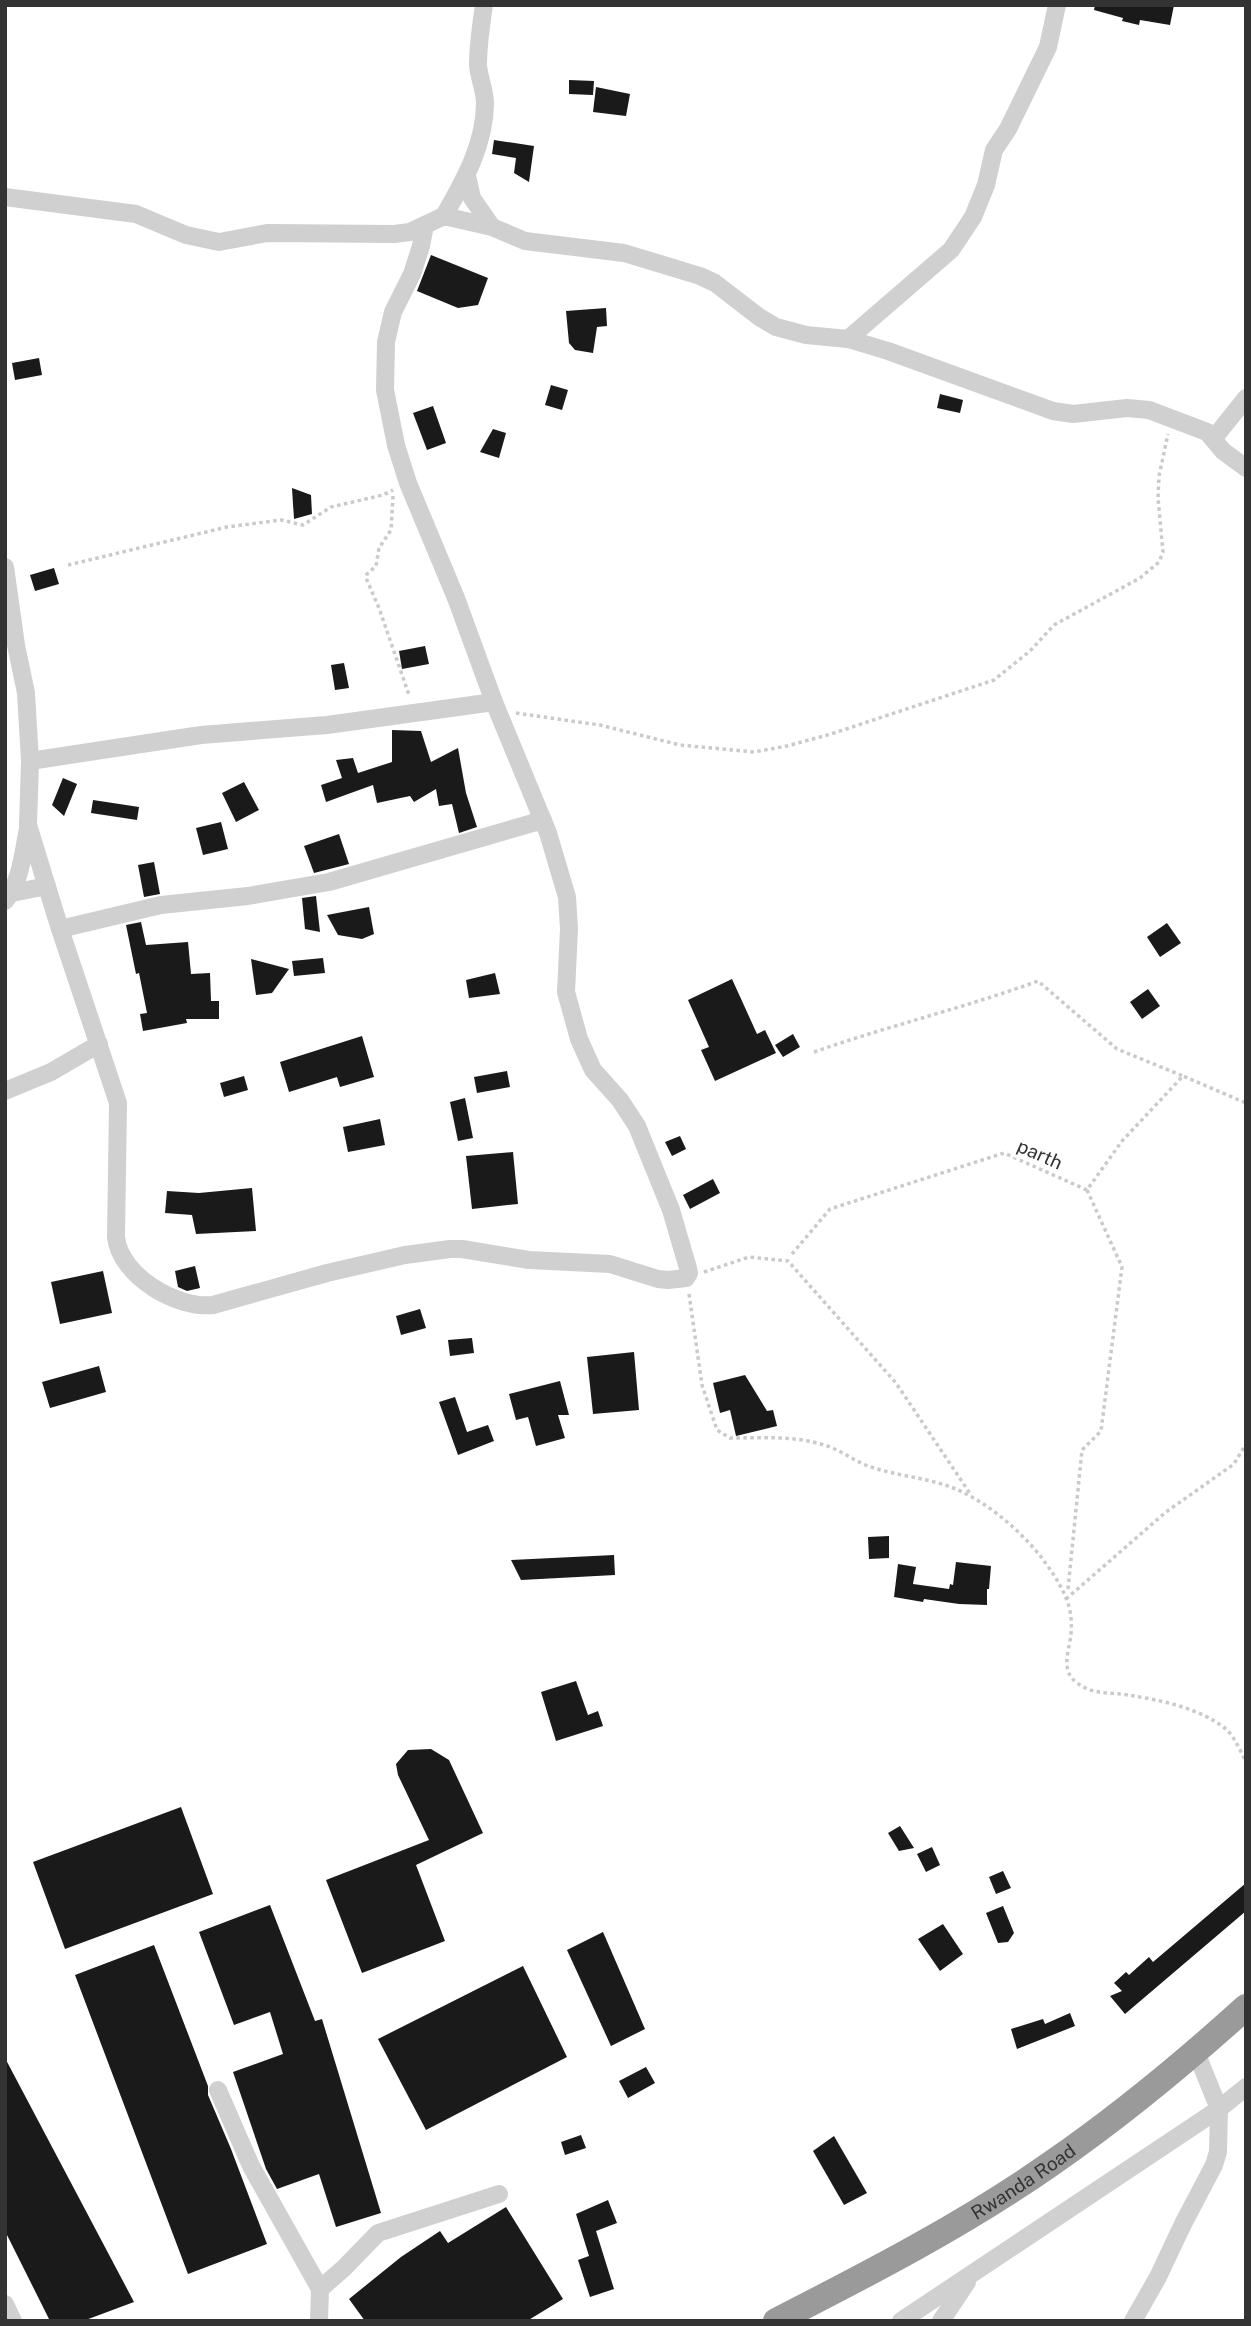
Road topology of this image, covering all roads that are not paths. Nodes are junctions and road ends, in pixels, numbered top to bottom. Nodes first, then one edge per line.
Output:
1 (484, 5) edge
2 (1057, 5) edge
3 (467, 176) junction
4 (5, 197) edge
5 (444, 216) junction
6 (425, 225) junction
7 (492, 227) junction
8 (848, 340) junction
9 (1246, 398) edge
10 (1214, 438) junction
11 (1246, 468) edge
12 (5, 567) edge
13 (496, 707) junction
14 (30, 761) junction
15 (543, 820) junction
16 (28, 825) junction
17 (47, 886) junction
18 (9, 897) edge
19 (60, 929) junction
20 (99, 1044) junction
21 (5, 1091) edge
22 (1246, 2007) edge
23 (1196, 2052) junction
24 (1246, 2087) edge
25 (218, 2090) dead end
26 (1219, 2109) junction
27 (499, 2194) dead end
28 (971, 2276) junction
29 (320, 2289) junction
30 (5, 2304) edge
31 (13, 2321) edge
32 (319, 2321) edge
33 (776, 2321) edge
34 (901, 2321) edge
35 (941, 2321) edge
36 (1133, 2321) edge

1 - 3 street
2 - 8 street
3 - 5 street
3 - 7 street
4 - 6 street
5 - 6 street
5 - 7 street
6 - 13 street
7 - 8 street
8 - 10 street
9 - 10 street
10 - 11 street
12 - 14 street
13 - 14 street
13 - 15 street
14 - 16 street
15 - 19 street
15 - 20 street
16 - 17 street
16 - 18 street
17 - 18 street
17 - 19 street
19 - 20 street
20 - 21 street
22 - 23 highway, Rwanda Road
23 - 26 street
23 - 33 highway, Rwanda Road
24 - 26 street
25 - 29 street
26 - 28 street
26 - 36 street
27 - 29 street
28 - 34 street
28 - 35 street
29 - 32 street
30 - 31 street

